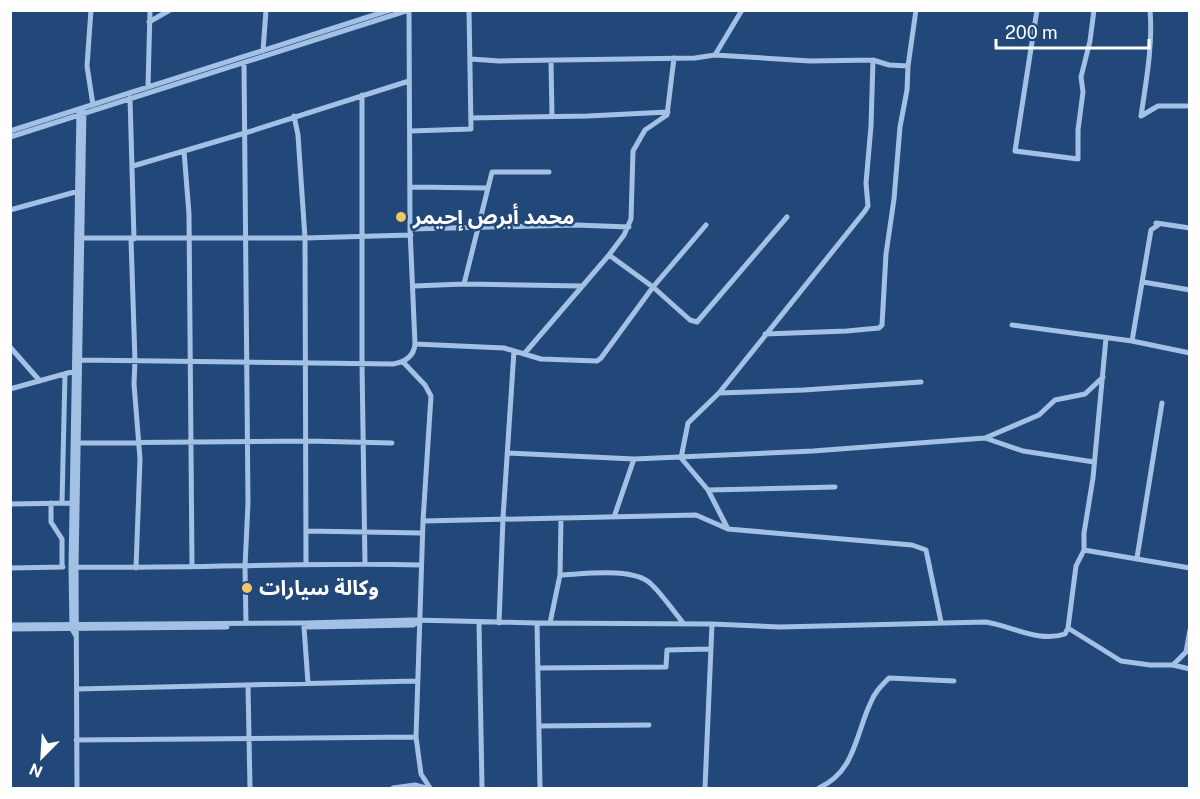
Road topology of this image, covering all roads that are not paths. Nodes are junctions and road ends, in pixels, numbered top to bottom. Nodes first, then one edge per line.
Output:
1 (91, 10) edge
2 (150, 10) edge
3 (170, 10) edge
4 (266, 10) edge
5 (390, 10) edge
6 (409, 10) edge
7 (469, 10) edge
8 (742, 10) edge
9 (916, 10) edge
10 (1037, 10) edge
11 (1094, 10) edge
12 (1150, 10) edge
13 (149, 22) junction
14 (263, 51) junction
15 (715, 55) junction
16 (674, 58) junction
17 (471, 59) junction
18 (873, 60) junction
19 (551, 61) junction
20 (244, 63) junction
21 (908, 66) junction
22 (410, 81) junction
23 (148, 87) junction
24 (362, 95) junction
25 (130, 98) junction
26 (93, 105) junction
27 (1190, 106) edge
28 (82, 112) junction
29 (668, 112) junction
30 (294, 116) junction
31 (552, 117) junction
32 (471, 118) junction
33 (410, 130) junction
34 (10, 131) edge
35 (245, 133) junction
36 (10, 137) edge
37 (184, 151) junction
38 (133, 166) junction
39 (549, 172) dead end
40 (411, 187) junction
41 (487, 188) junction
42 (79, 191) junction
43 (10, 210) edge
44 (787, 217) dead end
45 (706, 225) dead end
46 (629, 227) junction
47 (477, 228) junction
48 (1190, 228) edge
49 (411, 232) junction
50 (363, 237) junction
51 (80, 238) junction
52 (245, 238) junction
53 (305, 238) junction
54 (132, 239) junction
55 (189, 239) junction
56 (609, 255) junction
57 (1143, 282) junction
58 (464, 284) junction
59 (414, 286) junction
60 (581, 286) junction
61 (653, 287) junction
62 (1190, 290) edge
63 (1012, 325) dead end
64 (765, 334) junction
65 (1106, 338) junction
66 (1132, 341) junction
67 (415, 344) junction
68 (10, 347) edge
69 (514, 351) junction
70 (1190, 353) edge
71 (524, 354) junction
72 (80, 360) junction
73 (135, 361) junction
74 (190, 362) junction
75 (246, 362) junction
76 (403, 362) junction
77 (306, 363) junction
78 (362, 364) junction
79 (75, 371) junction
80 (65, 374) junction
81 (1103, 377) junction
82 (40, 381) junction
83 (921, 382) dead end
84 (10, 389) edge
85 (719, 393) junction
86 (1162, 403) dead end
87 (986, 438) junction
88 (139, 441) junction
89 (307, 441) junction
90 (362, 441) junction
91 (247, 442) junction
92 (78, 443) junction
93 (192, 443) junction
94 (392, 443) dead end
95 (507, 453) junction
96 (681, 458) junction
97 (634, 459) junction
98 (1094, 462) junction
99 (836, 487) dead end
100 (708, 490) junction
101 (51, 503) junction
102 (62, 503) junction
103 (73, 503) junction
104 (10, 504) edge
105 (614, 517) junction
106 (503, 518) junction
107 (561, 518) junction
108 (423, 521) junction
109 (728, 529) junction
110 (307, 531) junction
111 (364, 532) junction
112 (422, 533) junction
113 (1084, 550) junction
114 (1137, 558) junction
115 (365, 564) junction
116 (421, 565) junction
117 (306, 566) junction
118 (63, 567) junction
119 (73, 567) junction
120 (192, 567) junction
121 (246, 567) junction
122 (10, 568) edge
123 (136, 568) junction
124 (1190, 568) edge
125 (560, 575) junction
126 (420, 621) junction
127 (479, 622) junction
128 (941, 622) junction
129 (246, 623) junction
130 (499, 623) junction
131 (537, 623) junction
132 (550, 623) junction
133 (684, 624) junction
134 (712, 624) junction
135 (10, 627) edge
136 (75, 627) junction
137 (304, 627) junction
138 (1068, 628) junction
139 (1190, 630) edge
140 (710, 649) junction
141 (1173, 665) junction
142 (538, 668) junction
143 (1190, 669) edge
144 (416, 681) junction
145 (954, 681) dead end
146 (308, 683) junction
147 (248, 685) junction
148 (77, 688) junction
149 (649, 725) dead end
150 (539, 726) junction
151 (416, 737) junction
152 (250, 738) junction
153 (76, 740) junction
154 (77, 789) edge
155 (250, 789) edge
156 (393, 789) edge
157 (428, 789) edge
158 (482, 789) edge
159 (540, 789) edge
160 (705, 789) edge
161 (819, 789) edge

1 - 26 street
2 - 13 street
3 - 13 street
4 - 14 street
5 - 14 street
6 - 20 street
6 - 22 street
7 - 17 street
8 - 15 street
9 - 21 street
10 - 11 street
12 - 27 street
13 - 23 street
14 - 23 street
15 - 16 street
15 - 18 street
16 - 19 street
16 - 29 street
17 - 19 street
17 - 32 street
18 - 21 street
18 - 64 street
19 - 31 street
20 - 25 street
20 - 35 street
21 - 64 street
22 - 24 street
22 - 33 street
23 - 26 street
24 - 30 street
24 - 50 street
25 - 28 street
25 - 38 street
26 - 28 street
28 - 34 street
28 - 36 street
28 - 42 street
28 - 51 street
29 - 31 street
29 - 46 street
30 - 35 street
30 - 53 street
31 - 32 street
32 - 33 street
33 - 40 street
35 - 37 street
35 - 52 street
37 - 38 street
37 - 55 street
38 - 54 street
39 - 41 street
40 - 41 street
40 - 49 street
41 - 47 street
42 - 43 street
42 - 51 street
44 - 61 street
45 - 61 street
46 - 47 street
46 - 56 street
47 - 49 street
47 - 58 street
48 - 57 street
49 - 50 street
49 - 59 street
50 - 53 street
50 - 78 street
51 - 54 street
51 - 72 street
51 - 79 street
52 - 53 street
52 - 55 street
52 - 75 street
53 - 77 street
54 - 55 street
54 - 73 street
55 - 74 street
56 - 60 street
56 - 61 street
57 - 62 street
57 - 66 street
58 - 59 street
58 - 60 street
59 - 67 street
60 - 71 street
61 - 71 street
63 - 65 street
64 - 85 street
65 - 66 street
65 - 81 street
66 - 70 street
67 - 69 street
67 - 76 street
68 - 82 street
69 - 71 street
69 - 95 street
72 - 73 street
72 - 92 street
73 - 74 street
73 - 88 street
74 - 75 street
74 - 93 street
75 - 77 street
75 - 91 street
76 - 78 street
76 - 108 street
77 - 78 street
77 - 89 street
78 - 90 street
79 - 80 street
79 - 103 street
80 - 82 street
80 - 102 street
81 - 87 street
81 - 98 street
82 - 84 street
83 - 85 street
85 - 96 street
86 - 114 street
87 - 96 street
87 - 98 street
88 - 92 street
88 - 93 street
88 - 123 street
89 - 90 street
89 - 91 street
89 - 110 street
90 - 94 street
90 - 111 street
91 - 93 street
91 - 121 street
92 - 119 street
93 - 120 street
95 - 97 street
95 - 106 street
96 - 97 street
96 - 100 street
97 - 105 street
98 - 113 street
99 - 100 street
100 - 109 street
101 - 102 street
101 - 104 street
101 - 118 street
102 - 103 street
103 - 119 street
105 - 107 street
105 - 109 street
106 - 107 street
106 - 108 street
106 - 130 street
107 - 125 street
108 - 112 street
109 - 128 street
110 - 111 street
110 - 117 street
111 - 112 street
111 - 115 street
112 - 116 street
113 - 114 street
113 - 138 street
114 - 124 street
115 - 116 street
115 - 117 street
116 - 126 street
117 - 121 street
118 - 119 street
118 - 122 street
119 - 123 street
119 - 136 street
120 - 121 street
120 - 123 street
121 - 129 street
125 - 132 street
125 - 133 street
126 - 127 street
126 - 129 street
126 - 137 street
126 - 144 street
127 - 130 street
127 - 158 street
128 - 134 street
128 - 138 street
129 - 136 street
130 - 131 street
131 - 132 street
131 - 142 street
132 - 133 street
133 - 134 street
134 - 140 street
135 - 136 street
136 - 137 street
136 - 148 street
137 - 146 street
138 - 141 street
139 - 141 street
140 - 142 street
140 - 160 street
141 - 143 street
142 - 150 street
144 - 146 street
144 - 151 street
145 - 161 street
146 - 147 street
147 - 148 street
147 - 152 street
148 - 153 street
149 - 150 street
150 - 159 street
151 - 152 street
151 - 157 street
152 - 153 street
152 - 155 street
153 - 154 street
156 - 157 street

